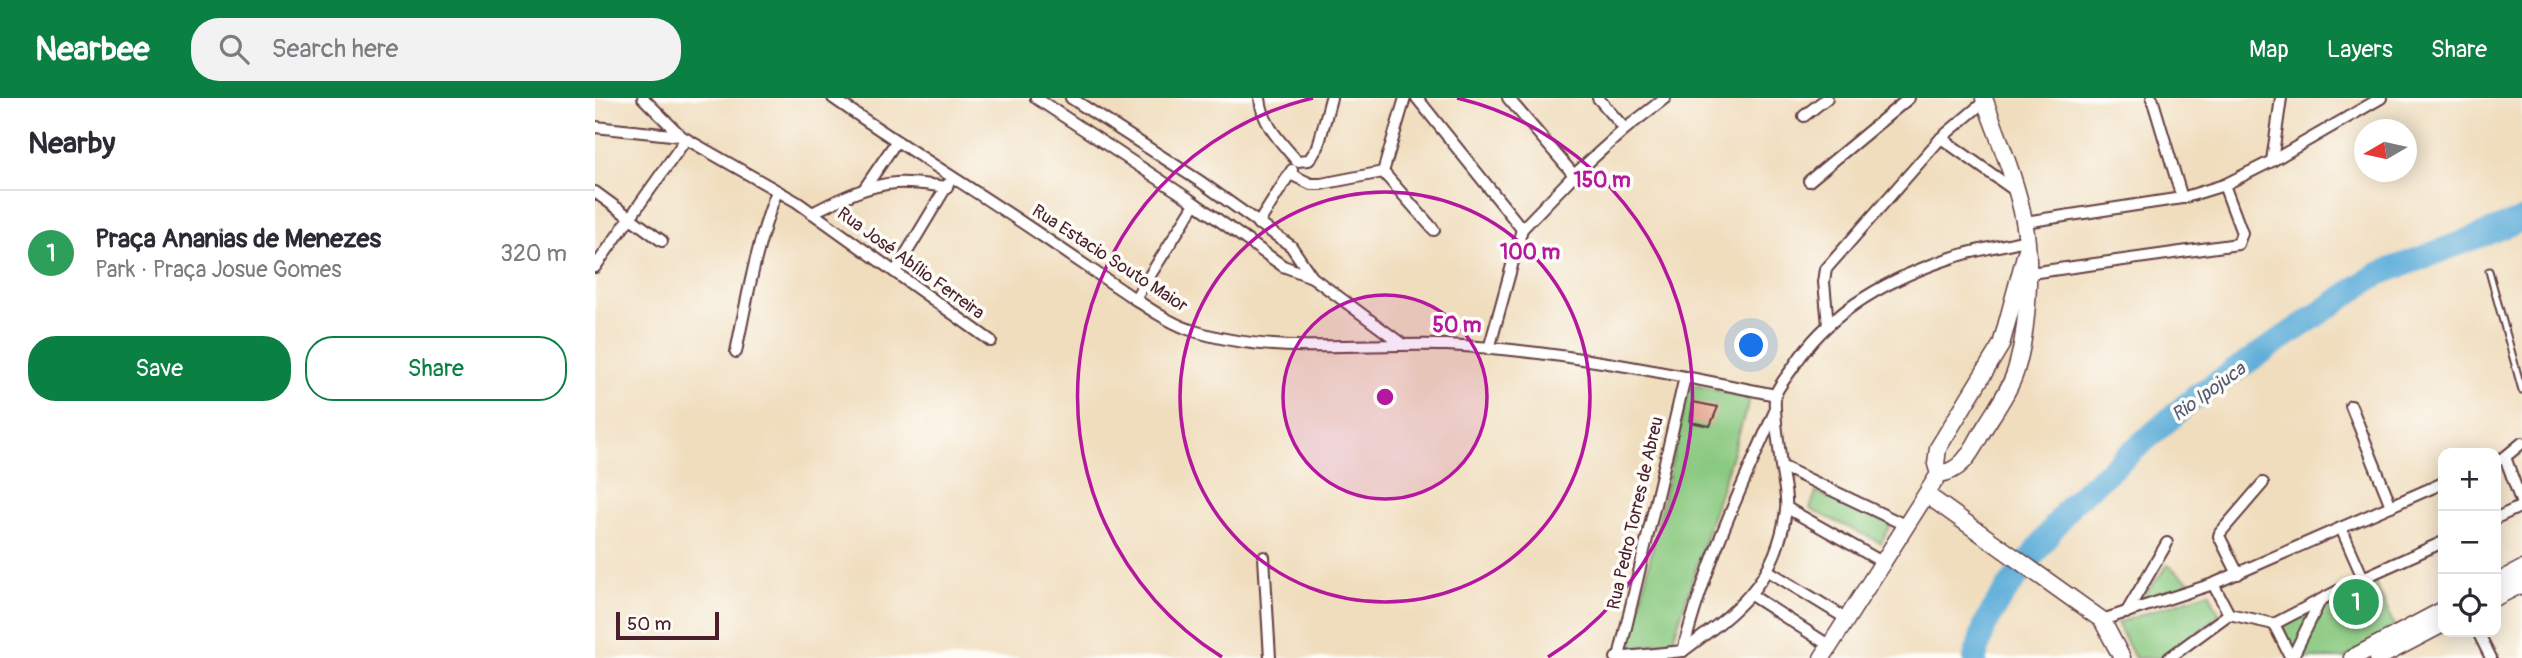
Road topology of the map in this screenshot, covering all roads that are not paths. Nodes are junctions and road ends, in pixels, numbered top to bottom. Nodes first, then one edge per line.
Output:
1 (643, 98) edge
2 (833, 98) edge
3 (1036, 98) edge
4 (1071, 98) edge
5 (1260, 98) edge
6 (1331, 98) edge
7 (1405, 98) edge
8 (1417, 98) edge
9 (1508, 98) edge
10 (1598, 98) edge
11 (1665, 98) edge
12 (1827, 98) edge
13 (1909, 98) edge
14 (2152, 98) edge
15 (2281, 98) edge
16 (2381, 98) edge
17 (1985, 100) edge
18 (1804, 116) dead end
19 (1106, 120) junction
20 (595, 127) edge
21 (1625, 129) junction
22 (1095, 136) junction
23 (684, 138) junction
24 (1941, 138) junction
25 (896, 142) junction
26 (1297, 161) junction
27 (2272, 161) junction
28 (1383, 172) junction
29 (1290, 174) junction
30 (1574, 175) junction
31 (953, 176) junction
32 (1809, 181) dead end
33 (1201, 183) junction
34 (2224, 185) junction
35 (947, 187) junction
36 (864, 189) junction
37 (777, 191) junction
38 (595, 192) edge
39 (2017, 192) junction
40 (2182, 198) junction
41 (1192, 201) junction
42 (812, 213) junction
43 (629, 217) junction
44 (2025, 222) junction
45 (1258, 224) junction
46 (1522, 229) junction
47 (1434, 230) dead end
48 (662, 241) dead end
49 (2026, 246) junction
50 (595, 267) edge
51 (2489, 271) dead end
52 (895, 272) junction
53 (2024, 274) junction
54 (1312, 276) junction
55 (1135, 299) junction
56 (1828, 325) junction
57 (991, 341) dead end
58 (1402, 344) junction
59 (1489, 349) junction
60 (736, 352) dead end
61 (1685, 377) junction
62 (2522, 390) edge
63 (1776, 395) junction
64 (1965, 403) junction
65 (2351, 406) dead end
66 (1776, 409) junction
67 (1991, 416) junction
68 (2522, 443) edge
69 (2501, 458) edge
70 (2501, 461) edge
71 (1781, 466) junction
72 (1940, 474) junction
73 (2263, 483) dead end
74 (2438, 485) edge
75 (1927, 495) junction
76 (2522, 505) edge
77 (2391, 506) junction
78 (1787, 508) junction
79 (2501, 516) edge
80 (1907, 526) junction
81 (2341, 528) junction
82 (2167, 543) dead end
83 (2438, 544) edge
84 (1265, 557) dead end
85 (1882, 562) junction
86 (2522, 569) edge
87 (1767, 570) junction
88 (2238, 574) junction
89 (2363, 578) junction
90 (2501, 580) edge
91 (2213, 584) junction
92 (2522, 584) edge
93 (2501, 594) edge
94 (1751, 595) junction
95 (2320, 601) junction
96 (2126, 613) junction
97 (2438, 613) edge
98 (2229, 614) junction
99 (1847, 619) junction
100 (2102, 620) junction
101 (2274, 624) junction
102 (2438, 627) edge
103 (2480, 637) edge
104 (1826, 652) edge
105 (1682, 654) edge
106 (1617, 657) edge
107 (1270, 658) edge
108 (2122, 658) edge
109 (2169, 658) edge
110 (2292, 658) edge
111 (2352, 658) edge
112 (2378, 658) edge
113 (2491, 658) edge

1 - 23 street
2 - 25 street, Rua Estacio Souto Maior
3 - 22 street
4 - 19 street
5 - 26 street
6 - 26 street
7 - 28 street
8 - 46 street
9 - 30 street
10 - 21 street
11 - 21 street
12 - 18 street
13 - 32 street
14 - 40 street
15 - 27 street
16 - 27 street
17 - 24 street
17 - 39 main road
19 - 22 street
19 - 33 street
20 - 23 street
21 - 30 street
22 - 41 street
23 - 37 street, Rua José Abílio Ferreira
23 - 43 street
24 - 39 street
24 - 56 street
25 - 31 street, Rua Estacio Souto Maior
25 - 36 street
26 - 29 street
27 - 34 street
28 - 29 street
28 - 47 street
29 - 45 street
30 - 46 street
31 - 35 street
31 - 55 street, Rua Estacio Souto Maior
33 - 41 street
33 - 45 street
34 - 40 street
34 - 53 street
35 - 36 street
35 - 52 street
36 - 42 street
37 - 42 street, Rua José Abílio Ferreira
37 - 60 street
38 - 43 street
39 - 44 main road
40 - 44 street
41 - 54 street
41 - 55 street
42 - 52 street, Rua José Abílio Ferreira
43 - 48 street
43 - 50 street
44 - 49 main road
45 - 54 street
46 - 59 street
49 - 53 main road
49 - 56 street
51 - 62 lane
52 - 57 street, Rua José Abílio Ferreira
53 - 64 main road
53 - 67 main road
54 - 58 street
55 - 58 street, Rua Estacio Souto Maior
56 - 63 street
58 - 59 street, Rua Estacio Souto Maior
59 - 61 street, Rua Estacio Souto Maior
61 - 63 street, Rua Estacio Souto Maior
61 - 106 street, Rua Pedro Torres de Abreu
63 - 66 street
64 - 67 main road
64 - 72 main road
65 - 77 street
66 - 71 street
66 - 105 street
67 - 72 main road
68 - 69 street
70 - 76 street
71 - 78 street
71 - 80 street
72 - 75 main road
73 - 88 street
74 - 77 street
75 - 80 main road
75 - 100 main road
76 - 79 street
77 - 81 street
78 - 85 street
78 - 87 street
80 - 85 main road
81 - 88 street
81 - 89 street
82 - 96 street
83 - 89 street
84 - 107 street
85 - 99 main road
86 - 90 main road
87 - 94 street
87 - 99 street
88 - 91 street
89 - 95 street
91 - 96 street
91 - 98 street
92 - 93 main road
94 - 104 street
94 - 105 street
95 - 101 street
95 - 110 street
96 - 100 street
97 - 111 main road
98 - 101 street
98 - 109 street
99 - 104 main road
100 - 108 main road
101 - 110 street
102 - 112 main road
103 - 113 street
105 - 106 street

